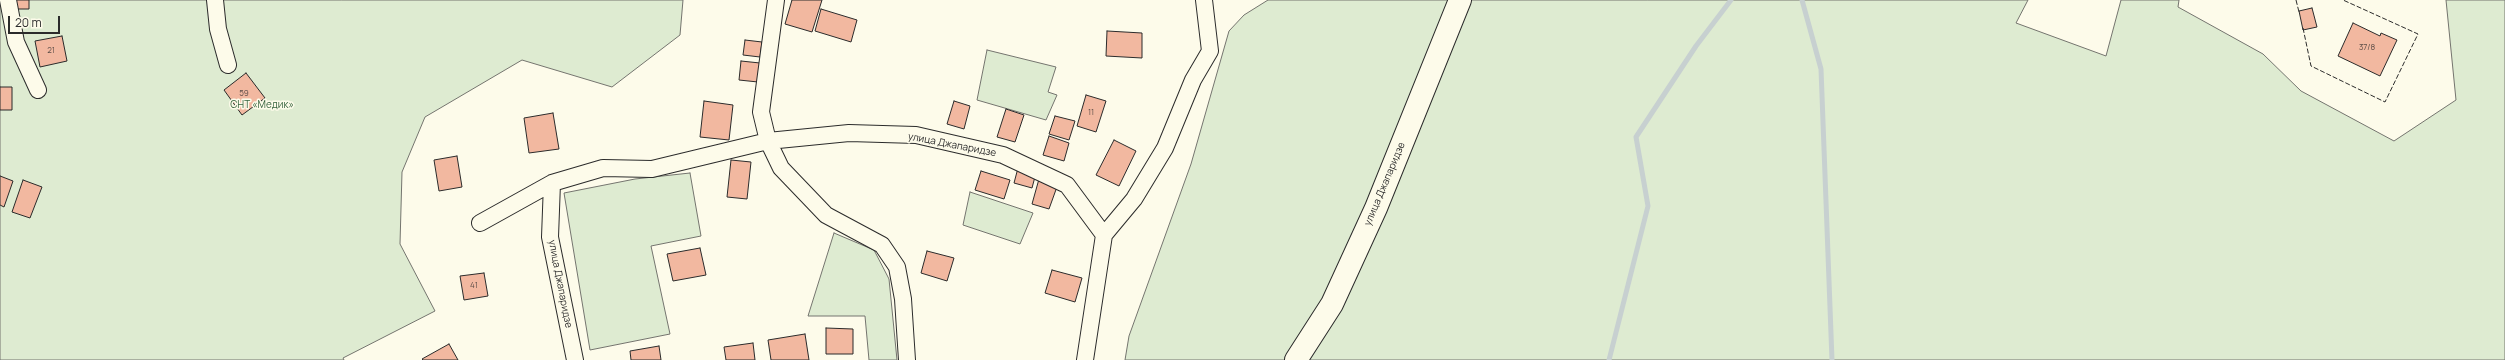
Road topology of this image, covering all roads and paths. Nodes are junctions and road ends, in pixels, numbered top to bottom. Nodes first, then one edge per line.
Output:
1 (8, 0) edge
2 (215, 0) edge
3 (776, 0) edge
4 (1204, 0) edge
5 (1460, 0) edge
6 (228, 65) dead end
7 (38, 90) dead end
8 (768, 141) junction
9 (552, 183) junction
10 (480, 223) dead end
11 (1104, 235) junction
12 (575, 360) edge
13 (906, 360) edge
14 (1085, 360) edge
15 (1296, 360) edge

1 - 7 street
2 - 6 street
3 - 8 street
4 - 11 street
5 - 15 street, улица Джапаридзе
8 - 9 street, улица Джапаридзе
8 - 11 street, улица Джапаридзе
8 - 13 street
9 - 10 street, улица Джапаридзе
9 - 12 street, улица Джапаридзе
11 - 14 street

